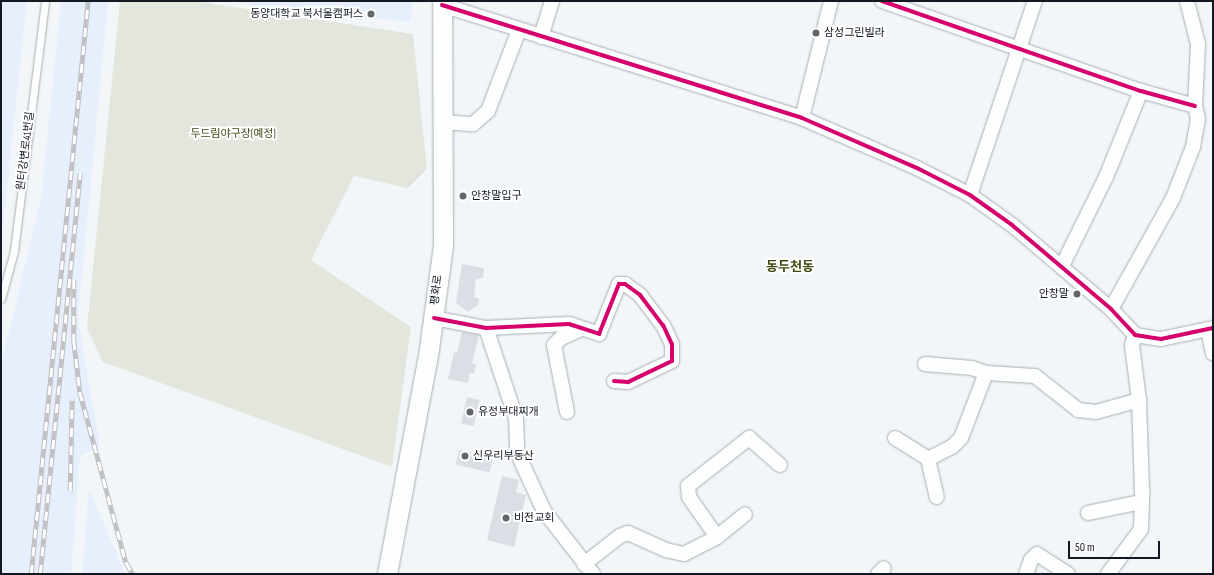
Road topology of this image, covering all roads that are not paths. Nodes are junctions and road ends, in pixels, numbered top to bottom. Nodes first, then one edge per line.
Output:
1 (45, 1) edge
2 (552, 1) edge
3 (831, 1) edge
4 (882, 1) edge
5 (1035, 1) edge
6 (1187, 1) edge
7 (442, 3) edge
8 (519, 30) junction
9 (541, 37) junction
10 (1020, 48) junction
11 (1141, 91) junction
12 (1195, 106) junction
13 (802, 118) junction
14 (442, 122) junction
15 (970, 195) junction
16 (1062, 266) junction
17 (1, 299) edge
18 (1111, 309) junction
19 (434, 318) junction
20 (486, 328) junction
21 (582, 329) junction
22 (1210, 329) edge
23 (1135, 335) junction
24 (1213, 353) edge
25 (925, 364) dead end
26 (986, 374) junction
27 (614, 381) dead end
28 (1139, 400) junction
29 (567, 412) dead end
30 (895, 438) dead end
31 (928, 459) junction
32 (780, 465) dead end
33 (937, 497) dead end
34 (1141, 502) junction
35 (1088, 513) dead end
36 (745, 514) dead end
37 (717, 537) junction
38 (589, 569) edge
39 (387, 574) edge
40 (1026, 574) edge
41 (1068, 574) edge
42 (1108, 574) edge

1 - 17 lane, 원터강변로41번길
2 - 9 street
3 - 13 street
4 - 10 street
5 - 10 street
6 - 12 street
7 - 8 street
7 - 14 main road, 평화로
8 - 9 street
8 - 14 street
9 - 13 street
10 - 11 street
10 - 15 street
11 - 12 street
11 - 16 street
12 - 18 street
13 - 15 street
14 - 19 main road, 평화로
15 - 16 street
16 - 18 street
18 - 23 street
19 - 20 street
19 - 39 main road, 평화로
20 - 21 street
20 - 38 street
21 - 27 street
21 - 29 street
22 - 23 street
22 - 24 street
23 - 28 street
25 - 26 street
26 - 28 street
26 - 31 street
28 - 34 street
30 - 31 street
31 - 33 street
32 - 37 street
34 - 35 street
34 - 42 street
36 - 37 street
37 - 38 street
40 - 41 street

